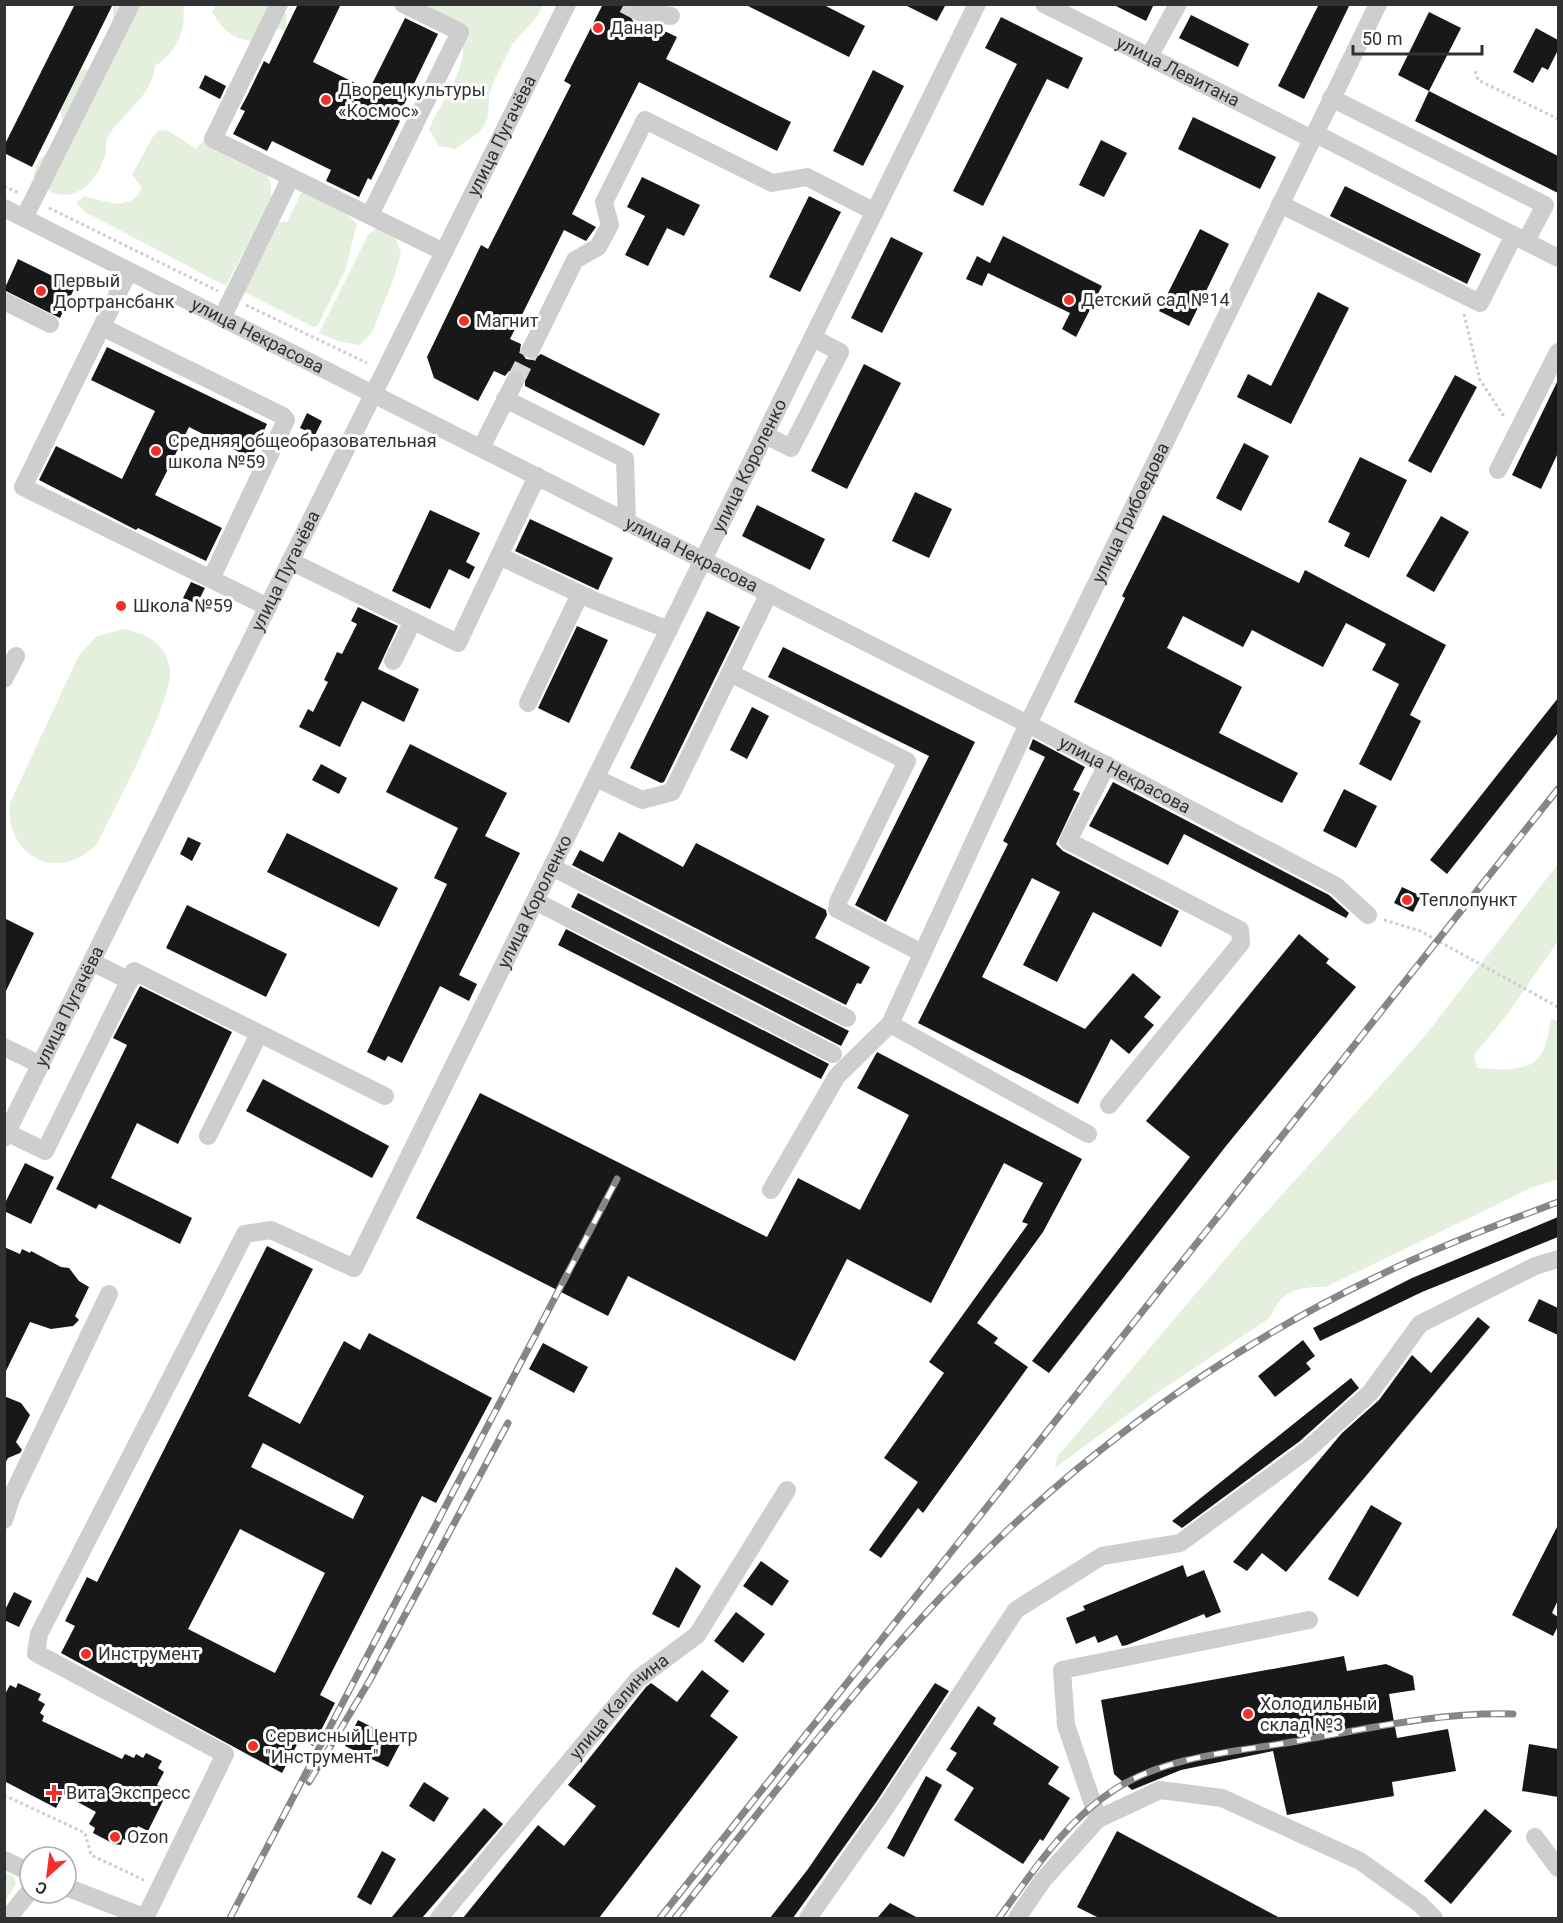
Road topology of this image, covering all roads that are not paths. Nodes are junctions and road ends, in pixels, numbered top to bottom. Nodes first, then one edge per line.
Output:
1 (130, 4) edge
2 (279, 4) edge
3 (403, 4) edge
4 (567, 4) edge
5 (977, 4) edge
6 (1044, 4) edge
7 (1178, 4) edge
8 (1378, 4) edge
9 (639, 12) tunnel mouth
10 (671, 16) dead end
11 (1149, 57) junction
12 (1332, 98) junction
13 (1313, 136) junction
14 (291, 177) junction
15 (1280, 204) junction
16 (5, 209) edge
17 (875, 212) junction
18 (370, 215) junction
19 (24, 218) junction
20 (1520, 238) junction
21 (444, 252) junction
22 (1558, 258) edge
23 (129, 271) junction
24 (4, 302) edge
25 (222, 318) junction
26 (50, 324) dead end
27 (102, 327) junction
28 (813, 338) junction
29 (531, 349) tunnel mouth
30 (1558, 352) edge
31 (514, 381) tunnel mouth
32 (373, 394) junction
33 (506, 399) junction
34 (765, 435) junction
35 (481, 448) junction
36 (1498, 470) dead end
37 (537, 477) junction
38 (627, 522) junction
39 (499, 556) junction
40 (704, 560) junction
41 (290, 561) junction
42 (211, 579) junction
43 (769, 593) junction
44 (580, 594) junction
45 (268, 606) junction
46 (413, 621) junction
47 (669, 630) junction
48 (16, 656) dead end
49 (393, 661) dead end
50 (730, 673) junction
51 (4, 679) edge
52 (528, 704) dead end
53 (1028, 724) junction
54 (1107, 765) junction
55 (596, 778) junction
56 (552, 867) junction
57 (535, 900) junction
58 (1368, 915) road end
59 (922, 953) junction
60 (92, 962) junction
61 (130, 981) junction
62 (847, 1018) dead end
63 (890, 1024) junction
64 (259, 1034) junction
65 (4, 1047) edge
66 (833, 1054) dead end
67 (41, 1065) junction
68 (385, 1096) dead end
69 (1109, 1105) dead end
70 (5, 1134) edge
71 (1088, 1134) dead end
72 (208, 1136) dead end
73 (771, 1190) dead end
74 (1558, 1259) edge
75 (109, 1294) dead end
76 (787, 1490) dead end
77 (4, 1520) edge
78 (1309, 1620) dead end
79 (1098, 1819) junction
80 (1535, 1837) dead end
81 (4, 1860) edge
82 (18, 1866) edge
83 (1558, 1868) edge
84 (78, 1892) edge
85 (19, 1905) edge
86 (8, 1918) edge
87 (146, 1918) edge
88 (438, 1918) edge
89 (808, 1918) edge
90 (1017, 1918) edge
91 (1434, 1918) edge

1 - 19 street
2 - 14 street
3 - 18 street
4 - 21 street, улица Пугачёва
5 - 17 street, улица Короленко
6 - 11 street, улица Левитана
7 - 11 street
8 - 12 street, улица Грибоедова
9 - 10 street
11 - 13 street, улица Левитана
12 - 13 street, улица Грибоедова
12 - 20 street
13 - 15 street, улица Грибоедова
13 - 20 street, улица Левитана
14 - 18 street
14 - 25 street
15 - 20 street
15 - 53 street, улица Грибоедова
16 - 19 street, улица Некрасова
17 - 28 street, улица Короленко
17 - 29 street
18 - 21 street
19 - 23 street, улица Некрасова
20 - 22 street, улица Левитана
21 - 32 street, улица Пугачёва
23 - 25 street, улица Некрасова
23 - 27 street
24 - 26 street
25 - 32 street, улица Некрасова
27 - 42 street
27 - 42 street
28 - 34 street, улица Короленко
28 - 34 street
30 - 36 street
31 - 33 street
32 - 35 street, улица Некрасова
32 - 41 street, улица Пугачёва
33 - 35 street
33 - 38 street
34 - 40 street, улица Короленко
35 - 37 street, улица Некрасова
37 - 38 street, улица Некрасова
37 - 39 street
38 - 40 street, улица Некрасова
39 - 44 street
39 - 46 street
40 - 43 street, улица Некрасова
40 - 47 street, улица Короленко
41 - 45 street, улица Пугачёва
41 - 46 street
42 - 45 street
43 - 50 street
43 - 53 street, улица Некрасова
44 - 47 street
44 - 52 street
45 - 60 street, улица Пугачёва
46 - 49 street
47 - 55 street, улица Короленко
48 - 51 street
50 - 55 street
50 - 59 street
53 - 54 street, улица Некрасова
53 - 59 street, улица Грибоедова
54 - 58 street, улица Некрасова
54 - 69 street
55 - 56 street, улица Короленко
56 - 57 street, улица Короленко
56 - 62 street
57 - 66 street
57 - 87 street, улица Короленко
59 - 63 street, улица Грибоедова
60 - 61 street
60 - 67 street, улица Пугачёва
61 - 64 street
61 - 70 street
63 - 71 street
63 - 73 street
64 - 68 street
64 - 72 street
65 - 67 street
67 - 70 street, улица Пугачёва
74 - 89 street
75 - 77 street
76 - 88 street, улица Калинина
78 - 79 street
79 - 90 street
79 - 91 street
80 - 83 street
81 - 82 street
84 - 87 street
85 - 86 street

